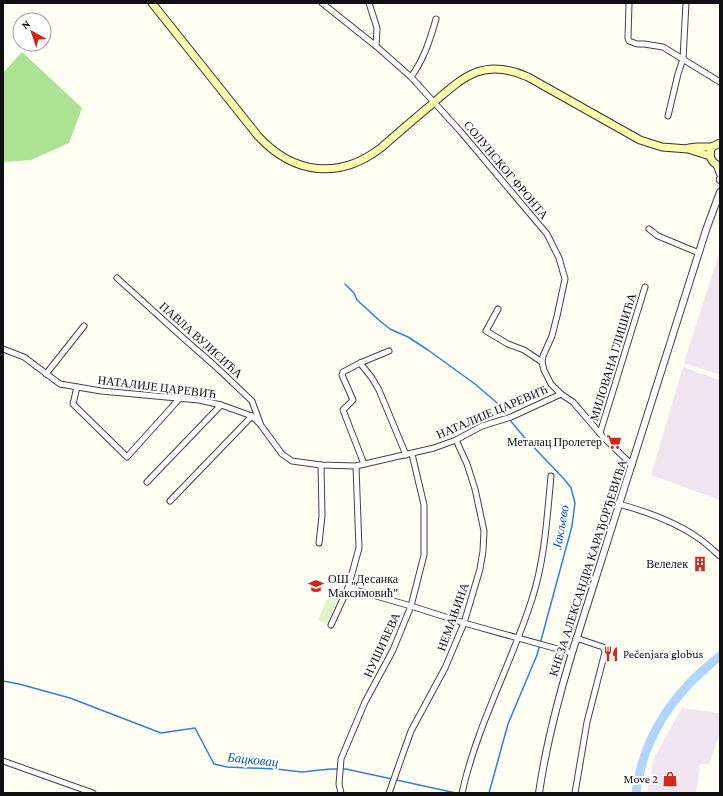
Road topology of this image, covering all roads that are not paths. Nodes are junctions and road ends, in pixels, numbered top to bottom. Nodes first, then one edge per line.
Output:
1 (152, 3) edge
2 (322, 3) edge
3 (369, 3) edge
4 (629, 3) edge
5 (686, 3) edge
6 (436, 19) dead end
7 (376, 46) junction
8 (683, 59) junction
9 (411, 77) junction
10 (720, 82) edge
11 (435, 102) junction
12 (668, 116) dead end
13 (720, 143) edge
14 (712, 147) junction
15 (688, 149) junction
16 (710, 156) junction
17 (719, 166) edge
18 (720, 174) edge
19 (720, 192) edge
20 (649, 229) dead end
21 (699, 253) junction
22 (117, 278) dead end
23 (645, 287) dead end
24 (498, 309) dead end
25 (84, 326) dead end
26 (3, 349) edge
27 (389, 351) dead end
28 (542, 362) junction
29 (360, 363) junction
30 (46, 374) junction
31 (77, 387) junction
32 (561, 394) junction
33 (180, 398) junction
34 (221, 405) junction
35 (252, 416) junction
36 (260, 424) junction
37 (600, 433) junction
38 (456, 440) junction
39 (412, 454) junction
40 (406, 455) junction
41 (364, 464) junction
42 (321, 465) junction
43 (632, 465) junction
44 (356, 466) junction
45 (551, 476) dead end
46 (147, 482) dead end
47 (170, 501) dead end
48 (619, 504) junction
49 (319, 543) dead end
50 (720, 556) edge
51 (348, 588) junction
52 (412, 606) junction
53 (464, 623) junction
54 (331, 625) dead end
55 (576, 638) junction
56 (518, 639) junction
57 (572, 653) junction
58 (3, 761) edge
59 (462, 792) edge
60 (93, 793) edge
61 (341, 793) edge
62 (389, 793) edge
63 (539, 793) edge
64 (575, 793) edge

1 - 11 main road
2 - 7 street, СОЛУНСКОГ ФРОНТА
3 - 7 street
4 - 8 street
5 - 8 street
6 - 9 street
7 - 9 street, СОЛУНСКОГ ФРОНТА
8 - 10 street
8 - 12 street
9 - 11 street, СОЛУНСКОГ ФРОНТА
11 - 15 main road
11 - 28 street, СОЛУНСКОГ ФРОНТА
13 - 14 main road
14 - 15 main road
14 - 16 main road
15 - 16 main road
16 - 17 main road
17 - 18 street
19 - 21 street, КНЕЗА АЛЕКСАНДРА КАРАЂОРЂЕВИЋА
20 - 21 street
21 - 43 street, КНЕЗА АЛЕКСАНДРА КАРАЂОРЂЕВИЋА
22 - 36 street, ПАВЛА ВУЈИСИЋА
23 - 37 street, МИЛОВАНА ГЛИШИЋА
24 - 28 street
25 - 30 street
26 - 30 street, НАТАЛИЈЕ ЦАРЕВИЋ
27 - 29 street
28 - 32 street
29 - 40 street
29 - 41 street
30 - 31 street, НАТАЛИЈЕ ЦАРЕВИЋ
31 - 33 street, НАТАЛИЈЕ ЦАРЕВИЋ
31 - 33 street
32 - 37 street, НАТАЛИЈЕ ЦАРЕВИЋ
32 - 38 street, НАТАЛИЈЕ ЦАРЕВИЋ
33 - 34 street, НАТАЛИЈЕ ЦАРЕВИЋ
34 - 35 street, НАТАЛИЈЕ ЦАРЕВИЋ
34 - 46 street
35 - 36 street, НАТАЛИЈЕ ЦАРЕВИЋ
35 - 47 street
36 - 42 street, НАТАЛИЈЕ ЦАРЕВИЋ
37 - 43 street, НАТАЛИЈЕ ЦАРЕВИЋ
38 - 39 street, НАТАЛИЈЕ ЦАРЕВИЋ
38 - 53 street, НЕМАЊИНА
39 - 40 street, НАТАЛИЈЕ ЦАРЕВИЋ
39 - 52 street, НУШИЋЕВА
40 - 41 street, НАТАЛИЈЕ ЦАРЕВИЋ
41 - 44 street, НАТАЛИЈЕ ЦАРЕВИЋ
42 - 44 street, НАТАЛИЈЕ ЦАРЕВИЋ
42 - 49 street
43 - 48 street, КНЕЗА АЛЕКСАНДРА КАРАЂОРЂЕВИЋА
44 - 51 street
45 - 56 street
48 - 50 street
48 - 55 street, КНЕЗА АЛЕКСАНДРА КАРАЂОРЂЕВИЋА
51 - 52 street
51 - 54 street
52 - 53 street
52 - 61 street, НУШИЋЕВА
53 - 56 street
53 - 62 street, НЕМАЊИНА
55 - 57 street, КНЕЗА АЛЕКСАНДРА КАРАЂОРЂЕВИЋА
55 - 64 street
56 - 57 street
56 - 59 street
57 - 63 street, КНЕЗА АЛЕКСАНДРА КАРАЂОРЂЕВИЋА
58 - 60 street

